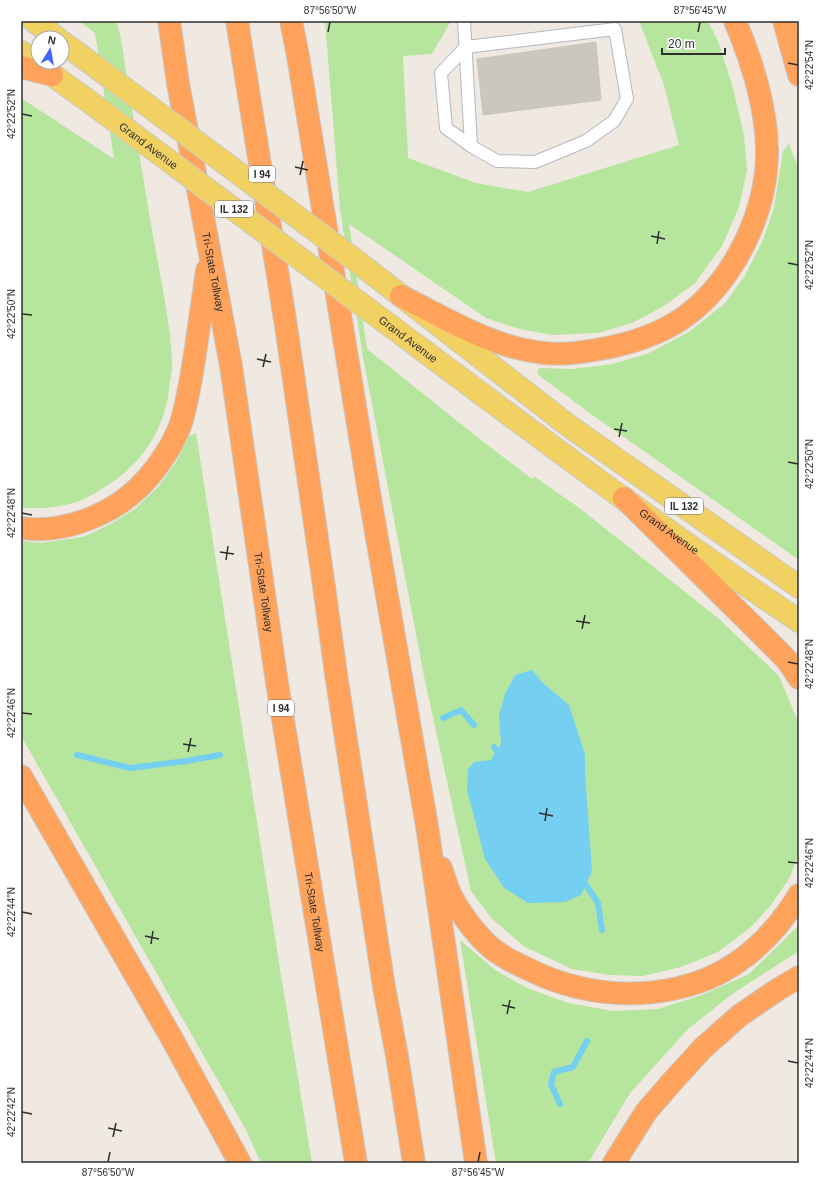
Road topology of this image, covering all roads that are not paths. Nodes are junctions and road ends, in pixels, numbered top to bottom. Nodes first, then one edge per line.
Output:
1 (34, 21) edge
2 (169, 21) edge
3 (237, 21) edge
4 (291, 21) edge
5 (303, 21) edge
6 (464, 21) edge
7 (735, 21) edge
8 (784, 21) edge
9 (46, 30) edge
10 (466, 47) junction
11 (70, 48) edge
12 (21, 52) edge
13 (298, 56) junction
14 (21, 67) edge
15 (52, 75) junction
16 (799, 75) edge
17 (471, 146) junction
18 (209, 253) junction
19 (401, 296) junction
20 (624, 498) junction
21 (21, 528) edge
22 (799, 587) edge
23 (799, 621) edge
24 (799, 678) edge
25 (21, 776) edge
26 (427, 826) junction
27 (799, 895) edge
28 (799, 978) edge
29 (240, 1163) edge
30 (356, 1163) edge
31 (414, 1163) edge
32 (476, 1163) edge
33 (614, 1163) edge

1 - 9 main road
2 - 18 highway, Tri-State Tollway / I 94
3 - 31 highway, I 94
4 - 13 highway
5 - 13 highway
6 - 10 lane
7 - 19 highway
8 - 16 highway
10 - 17 lane
10 - 17 lane
10 - 17 lane
11 - 19 main road, IL 132, bridge
12 - 15 main road, Grand Avenue / IL 132
13 - 26 highway
14 - 15 highway
15 - 20 main road, Grand Avenue / IL 132, bridge
18 - 21 highway
18 - 30 highway, Tri-State Tollway / I 94
19 - 22 main road, IL 132
20 - 23 main road, Grand Avenue / IL 132
20 - 24 highway
25 - 29 highway
26 - 27 highway
26 - 32 highway
28 - 33 highway

